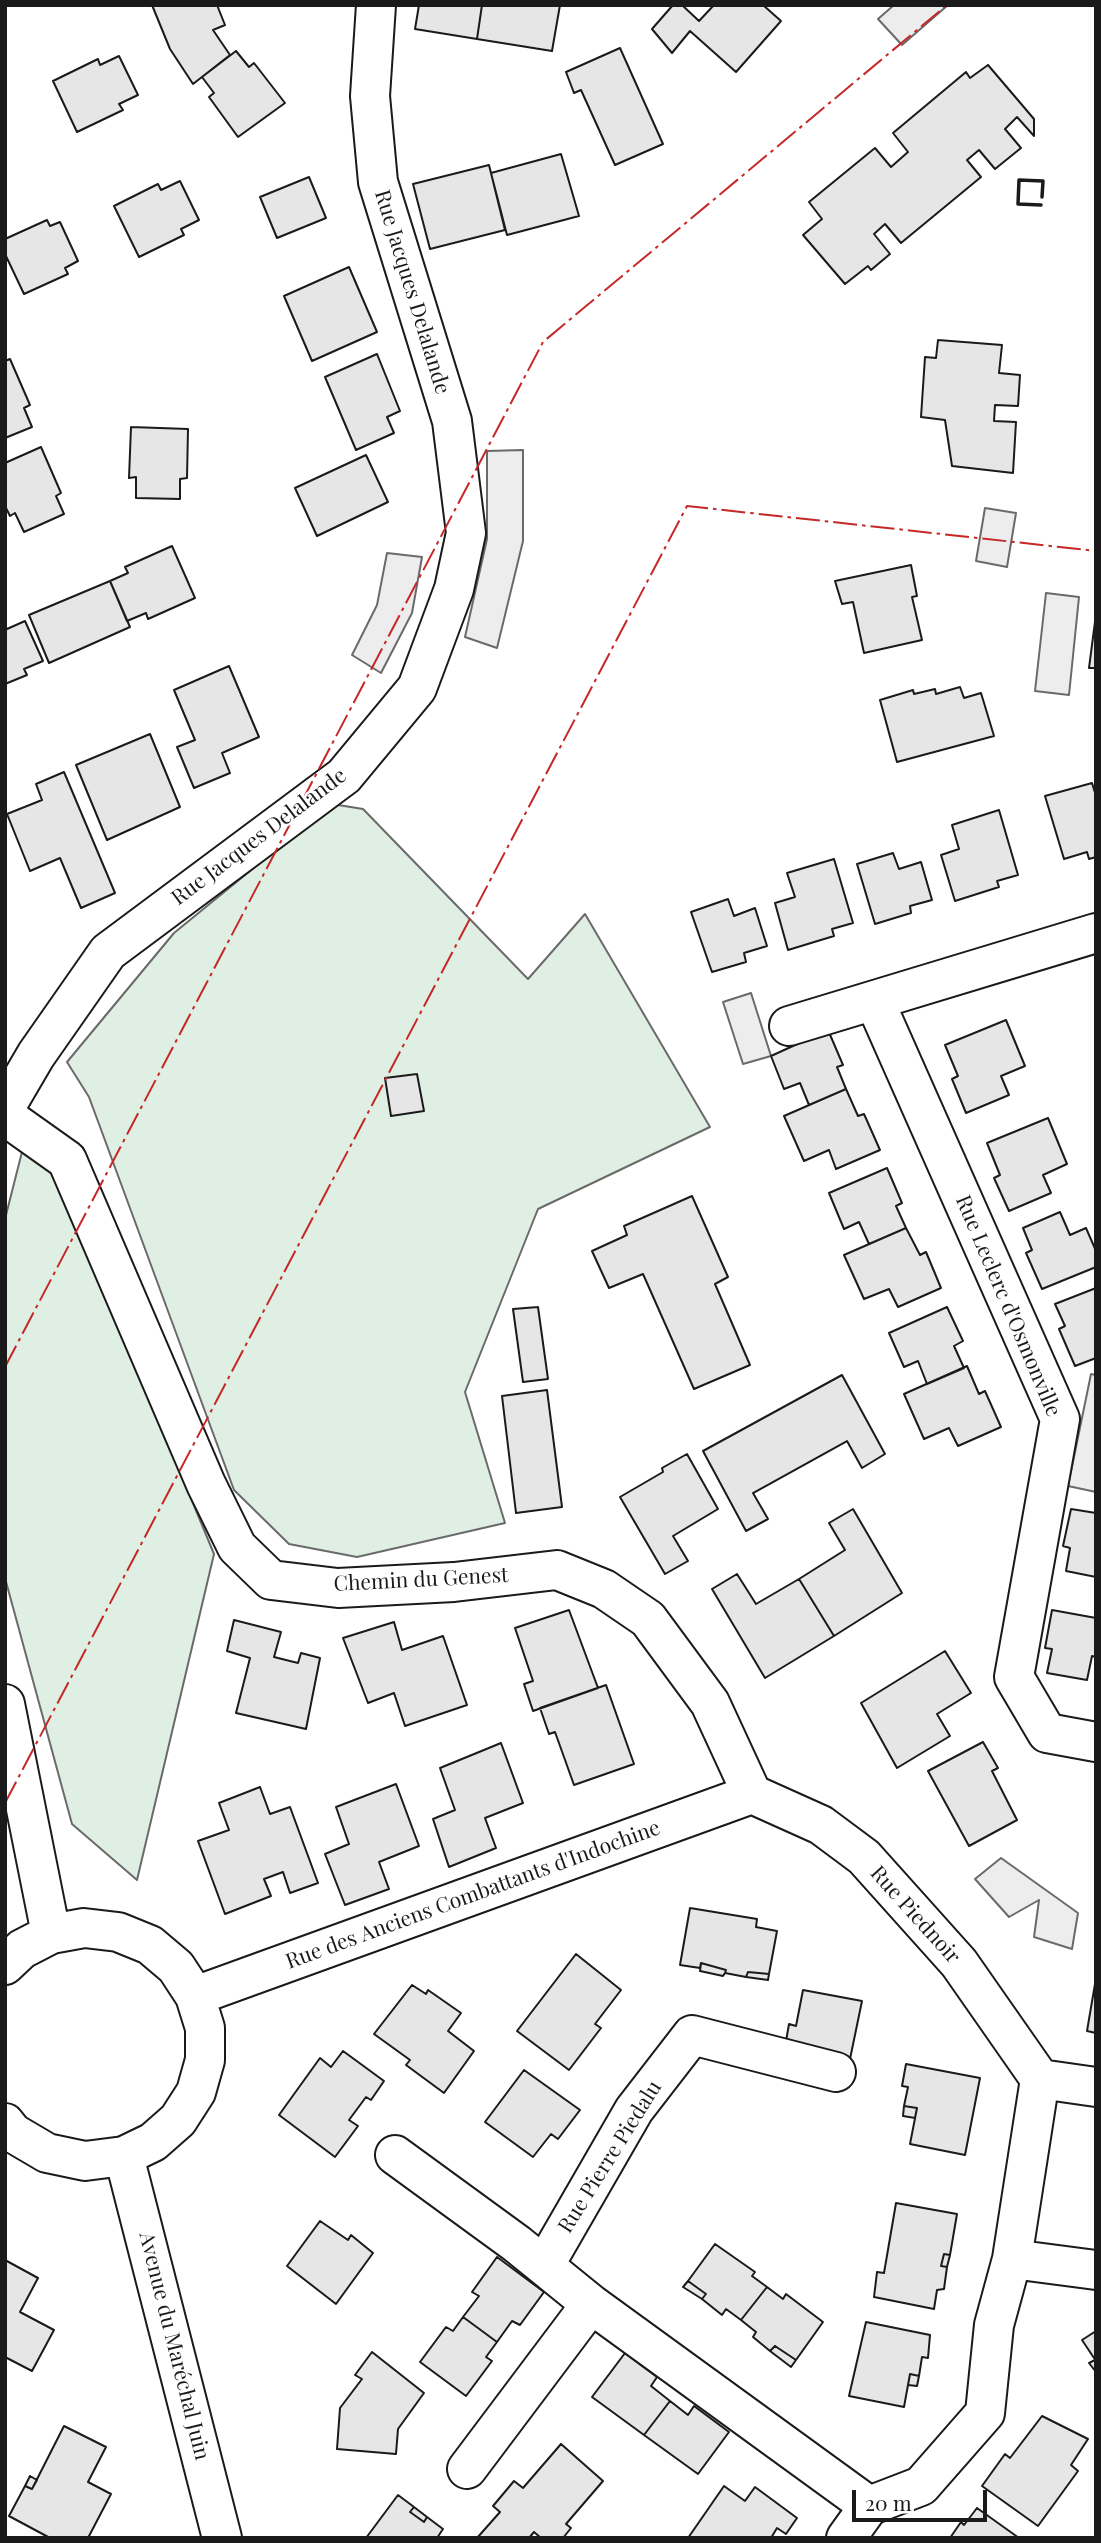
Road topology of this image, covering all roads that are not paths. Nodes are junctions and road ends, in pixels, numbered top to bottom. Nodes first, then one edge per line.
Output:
1 (376, 5) edge
2 (1096, 933) edge
3 (875, 1002) junction
4 (789, 1026) dead end
5 (5, 1108) edge
6 (5, 1116) edge
7 (5, 1704) edge
8 (1096, 1742) edge
9 (752, 1794) junction
10 (51, 1934) junction
11 (5, 1965) edge
12 (195, 1996) junction
13 (836, 2072) dead end
14 (1041, 2079) junction
15 (1096, 2087) edge
16 (5, 2123) edge
17 (395, 2155) dead end
18 (124, 2156) junction
19 (1012, 2259) junction
20 (544, 2266) junction
21 (1096, 2270) edge
22 (591, 2304) junction
23 (467, 2469) dead end
24 (869, 2506) junction
25 (222, 2538) edge
26 (846, 2538) edge

1 - 5 street, Rue Jacques Delalande
2 - 3 street
3 - 4 street
3 - 8 street, Rue Leclerc d'Osmonville
6 - 9 street, Chemin du Genest
7 - 10 street
9 - 12 street, Rue des Anciens Combattants d'Indochine
9 - 14 street, Rue Piednoir
10 - 11 street
10 - 12 street
12 - 18 street
13 - 20 street, Rue Pierre Piedalu
14 - 15 street
14 - 19 street
16 - 18 street
17 - 20 street
18 - 25 street, Avenue du Maréchal Juin
19 - 21 street
19 - 24 street
20 - 22 street
22 - 23 street
22 - 24 street
24 - 26 street

